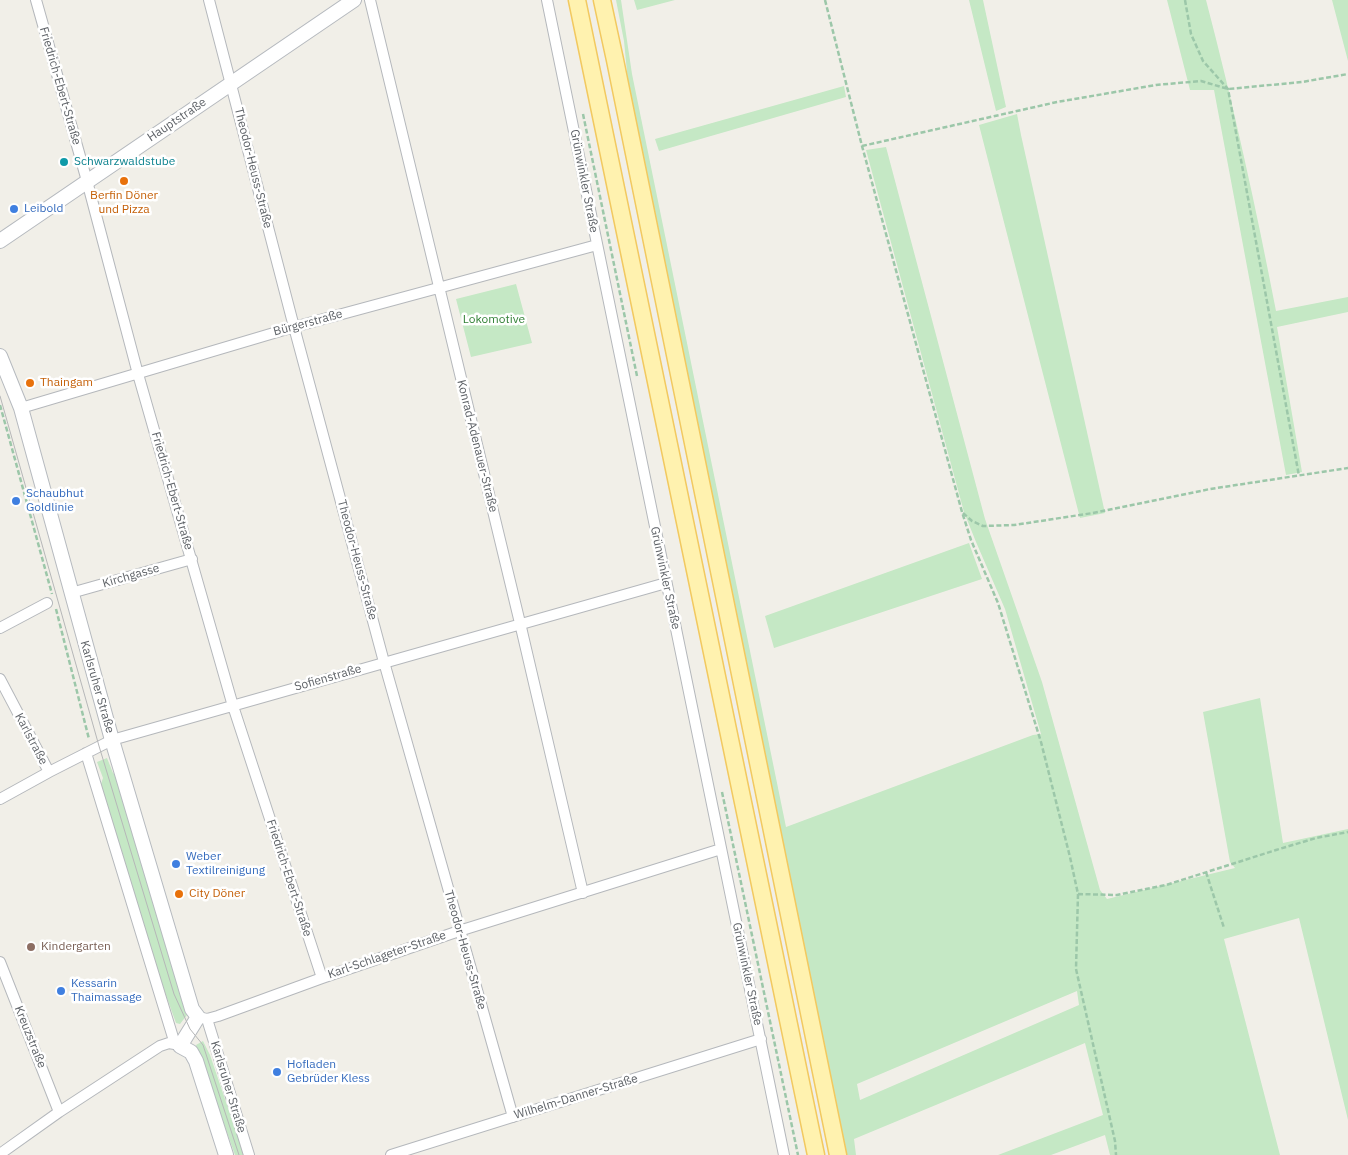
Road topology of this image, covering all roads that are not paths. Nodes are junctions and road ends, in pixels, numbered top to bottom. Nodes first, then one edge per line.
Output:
1 (36, 0) edge
2 (209, 0) edge
3 (354, 0) edge
4 (370, 0) edge
5 (547, 0) edge
6 (577, 0) edge
7 (602, 0) edge
8 (232, 83) junction
9 (87, 181) junction
10 (0, 241) edge
11 (597, 245) junction
12 (439, 288) junction
13 (294, 327) junction
14 (0, 356) edge
15 (138, 374) junction
16 (21, 408) junction
17 (192, 559) junction
18 (666, 583) junction
19 (70, 593) junction
20 (47, 603) dead end
21 (520, 623) junction
22 (0, 628) edge
23 (384, 662) junction
24 (0, 679) edge
25 (233, 706) junction
26 (112, 740) junction
27 (89, 751) junction
28 (49, 772) junction
29 (0, 800) edge
30 (721, 849) junction
31 (583, 893) junction
32 (459, 931) junction
33 (0, 962) edge
34 (322, 978) junction
35 (203, 1018) junction
36 (761, 1039) junction
37 (178, 1045) junction
38 (59, 1112) junction
39 (513, 1117) junction
40 (0, 1154) edge
41 (226, 1155) edge
42 (249, 1155) edge
43 (391, 1155) edge
44 (784, 1155) edge
45 (816, 1155) edge
46 (838, 1155) edge

1 - 9 street, Friedrich-Ebert-Straße
2 - 8 street, Theodor-Heuss-Straße
3 - 8 street, Hauptstraße
4 - 12 street, Konrad-Adenauer-Straße
5 - 11 street, Grünwinkler Straße
6 - 45 main road
7 - 46 main road
8 - 9 street, Hauptstraße
8 - 13 street, Theodor-Heuss-Straße
9 - 10 street, Hauptstraße
9 - 15 street, Friedrich-Ebert-Straße
11 - 12 street, Bürgerstraße
11 - 18 street, Grünwinkler Straße
12 - 13 street, Bürgerstraße
12 - 21 street, Konrad-Adenauer-Straße
13 - 15 street, Bürgerstraße
13 - 23 street, Theodor-Heuss-Straße
14 - 16 street, Karlsruher Straße
15 - 16 street, Bürgerstraße
15 - 17 street, Friedrich-Ebert-Straße
16 - 19 street, Karlsruher Straße
17 - 19 street, Kirchgasse
17 - 25 street, Friedrich-Ebert-Straße
18 - 21 street, Sofienstraße
18 - 30 street, Grünwinkler Straße
19 - 26 street, Karlsruher Straße
20 - 22 street
21 - 23 street, Sofienstraße
21 - 31 street, Konrad-Adenauer-Straße
23 - 25 street, Sofienstraße
23 - 32 street, Theodor-Heuss-Straße
24 - 28 street, Karlstraße
25 - 26 street, Sofienstraße
25 - 34 street, Friedrich-Ebert-Straße
26 - 27 street, Sofienstraße
26 - 35 street, Karlsruher Straße
27 - 28 street, Sofienstraße
27 - 37 street, Karlsruher Straße
28 - 29 street, Sofienstraße
30 - 31 street, Karl-Schlageter-Straße
30 - 36 street, Grünwinkler Straße
31 - 32 street, Karl-Schlageter-Straße
32 - 34 street, Karl-Schlageter-Straße
32 - 39 street, Theodor-Heuss-Straße
33 - 38 street, Kreuzstraße
34 - 35 street, Karl-Schlageter-Straße
35 - 37 street
35 - 42 street, Karlsruher Straße
36 - 39 street, Wilhelm-Danner-Straße
36 - 44 street, Grünwinkler Straße
37 - 38 street
37 - 41 street, Karlsruher Straße
38 - 40 street
39 - 43 street, Wilhelm-Danner-Straße

